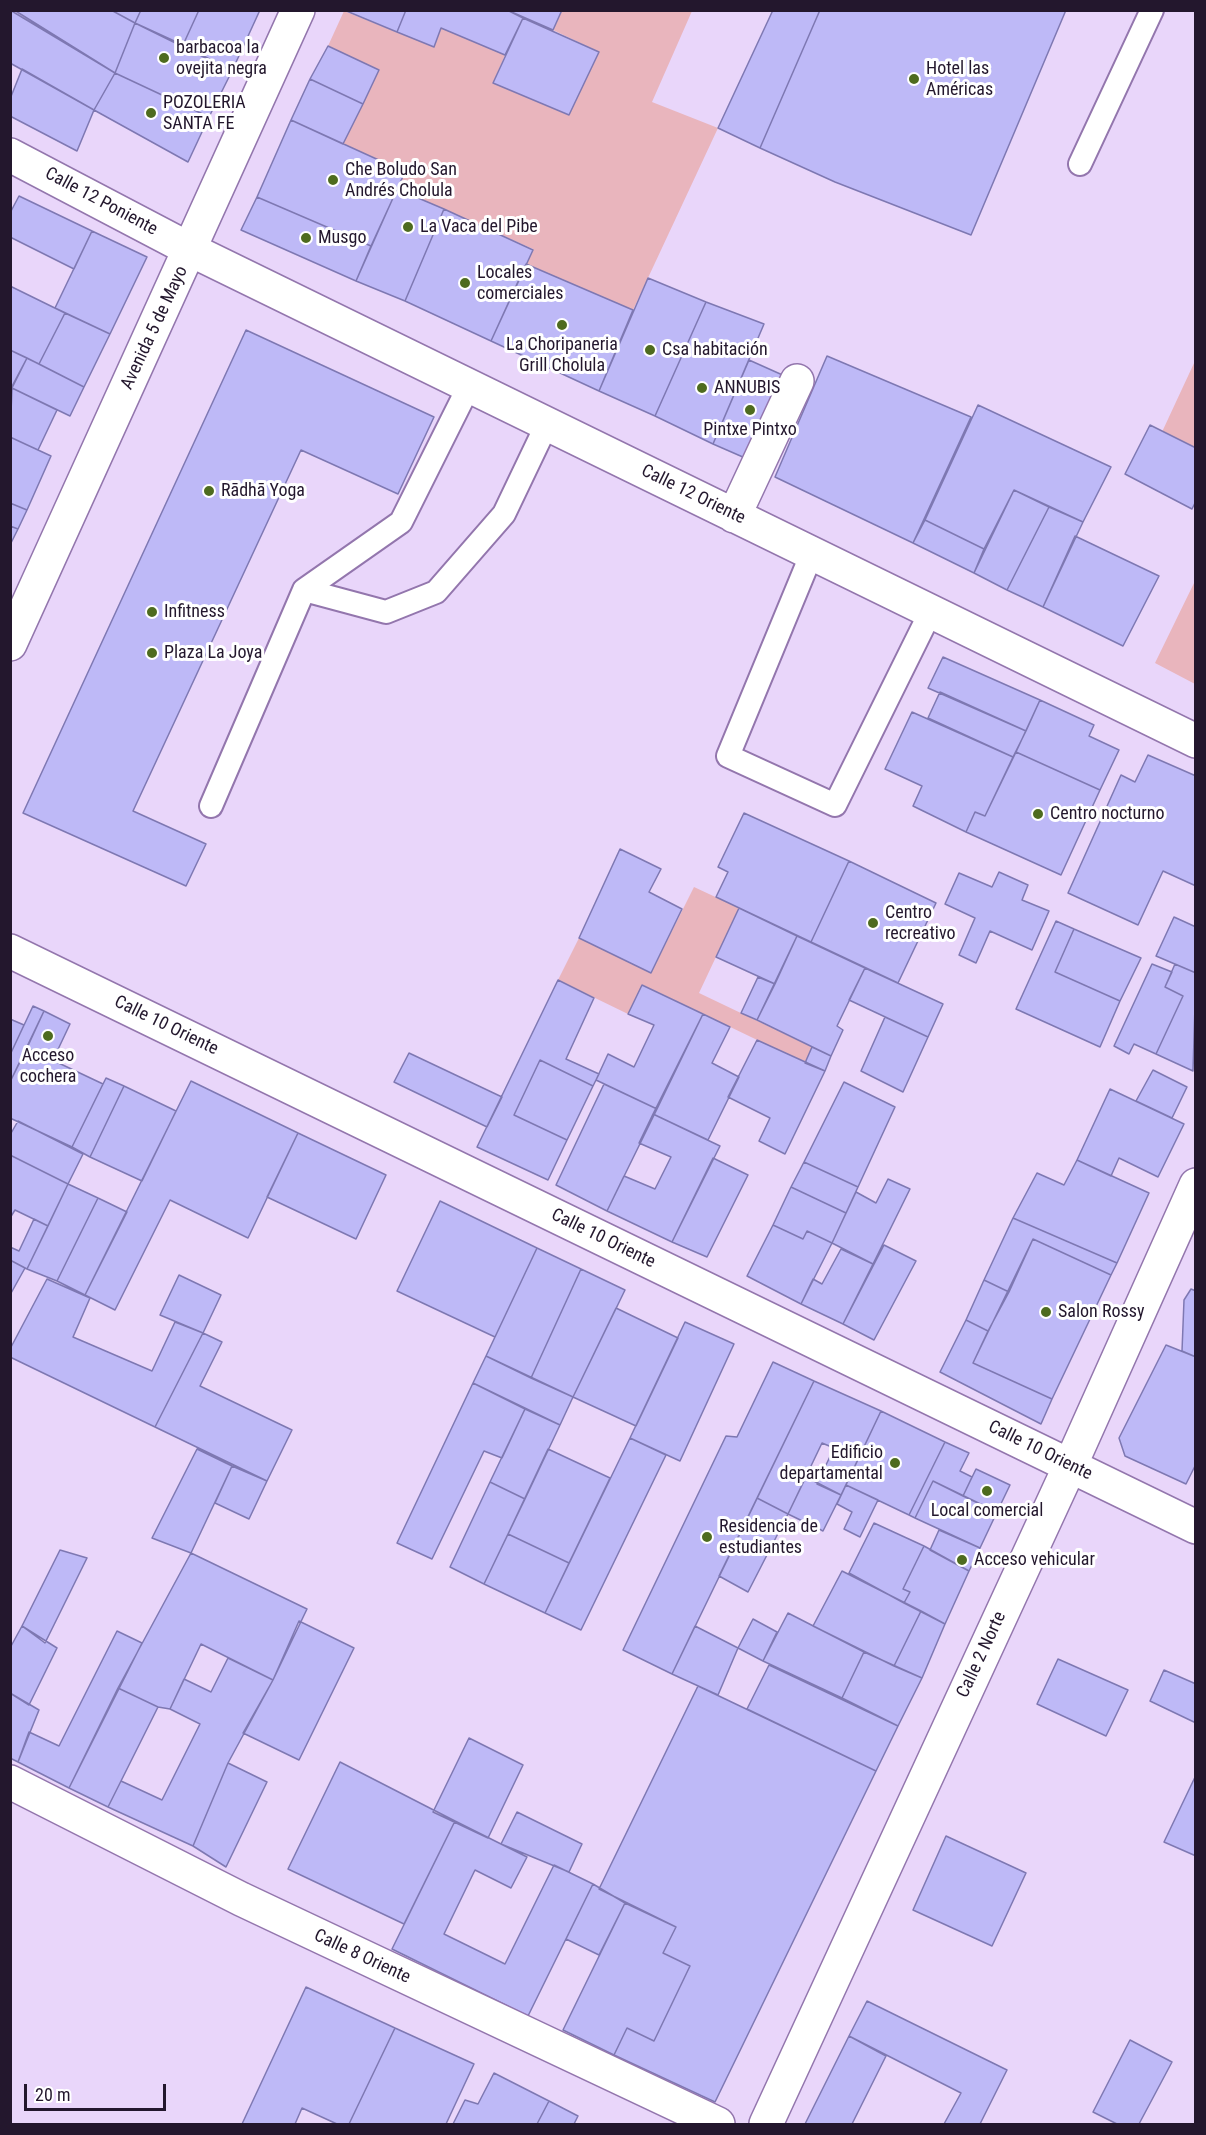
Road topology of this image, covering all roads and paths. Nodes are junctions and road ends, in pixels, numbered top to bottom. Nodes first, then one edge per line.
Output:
1 (298, 10) edge
2 (1152, 10) edge
3 (10, 155) edge
4 (1080, 164) dead end
5 (191, 250) junction
6 (797, 381) dead end
7 (469, 386) junction
8 (547, 424) junction
9 (734, 516) junction
10 (812, 553) junction
11 (304, 590) junction
12 (931, 611) junction
13 (10, 644) edge
14 (1196, 741) edge
15 (211, 806) dead end
16 (10, 951) edge
17 (1196, 1185) edge
18 (1070, 1466) junction
19 (1196, 1527) edge
20 (10, 1782) edge
21 (718, 2124) edge
22 (766, 2124) edge

1 - 5 street, Avenida 5 de Mayo
2 - 4 lane
3 - 5 street, Calle 12 Poniente
5 - 7 street, Calle 12 Oriente
5 - 13 street, Avenida 5 de Mayo
6 - 9 street
7 - 8 street, Calle 12 Oriente
7 - 11 lane
8 - 9 street, Calle 12 Oriente
8 - 11 lane
9 - 10 street, Calle 12 Oriente
10 - 12 street, Calle 12 Oriente
10 - 12 lane
11 - 15 lane
12 - 14 street, Calle 12 Oriente
16 - 18 street, Calle 10 Oriente
17 - 18 street, Calle 2 Norte
18 - 19 street, Calle 10 Oriente
18 - 22 street, Calle 2 Norte
20 - 21 street, Calle 8 Oriente

